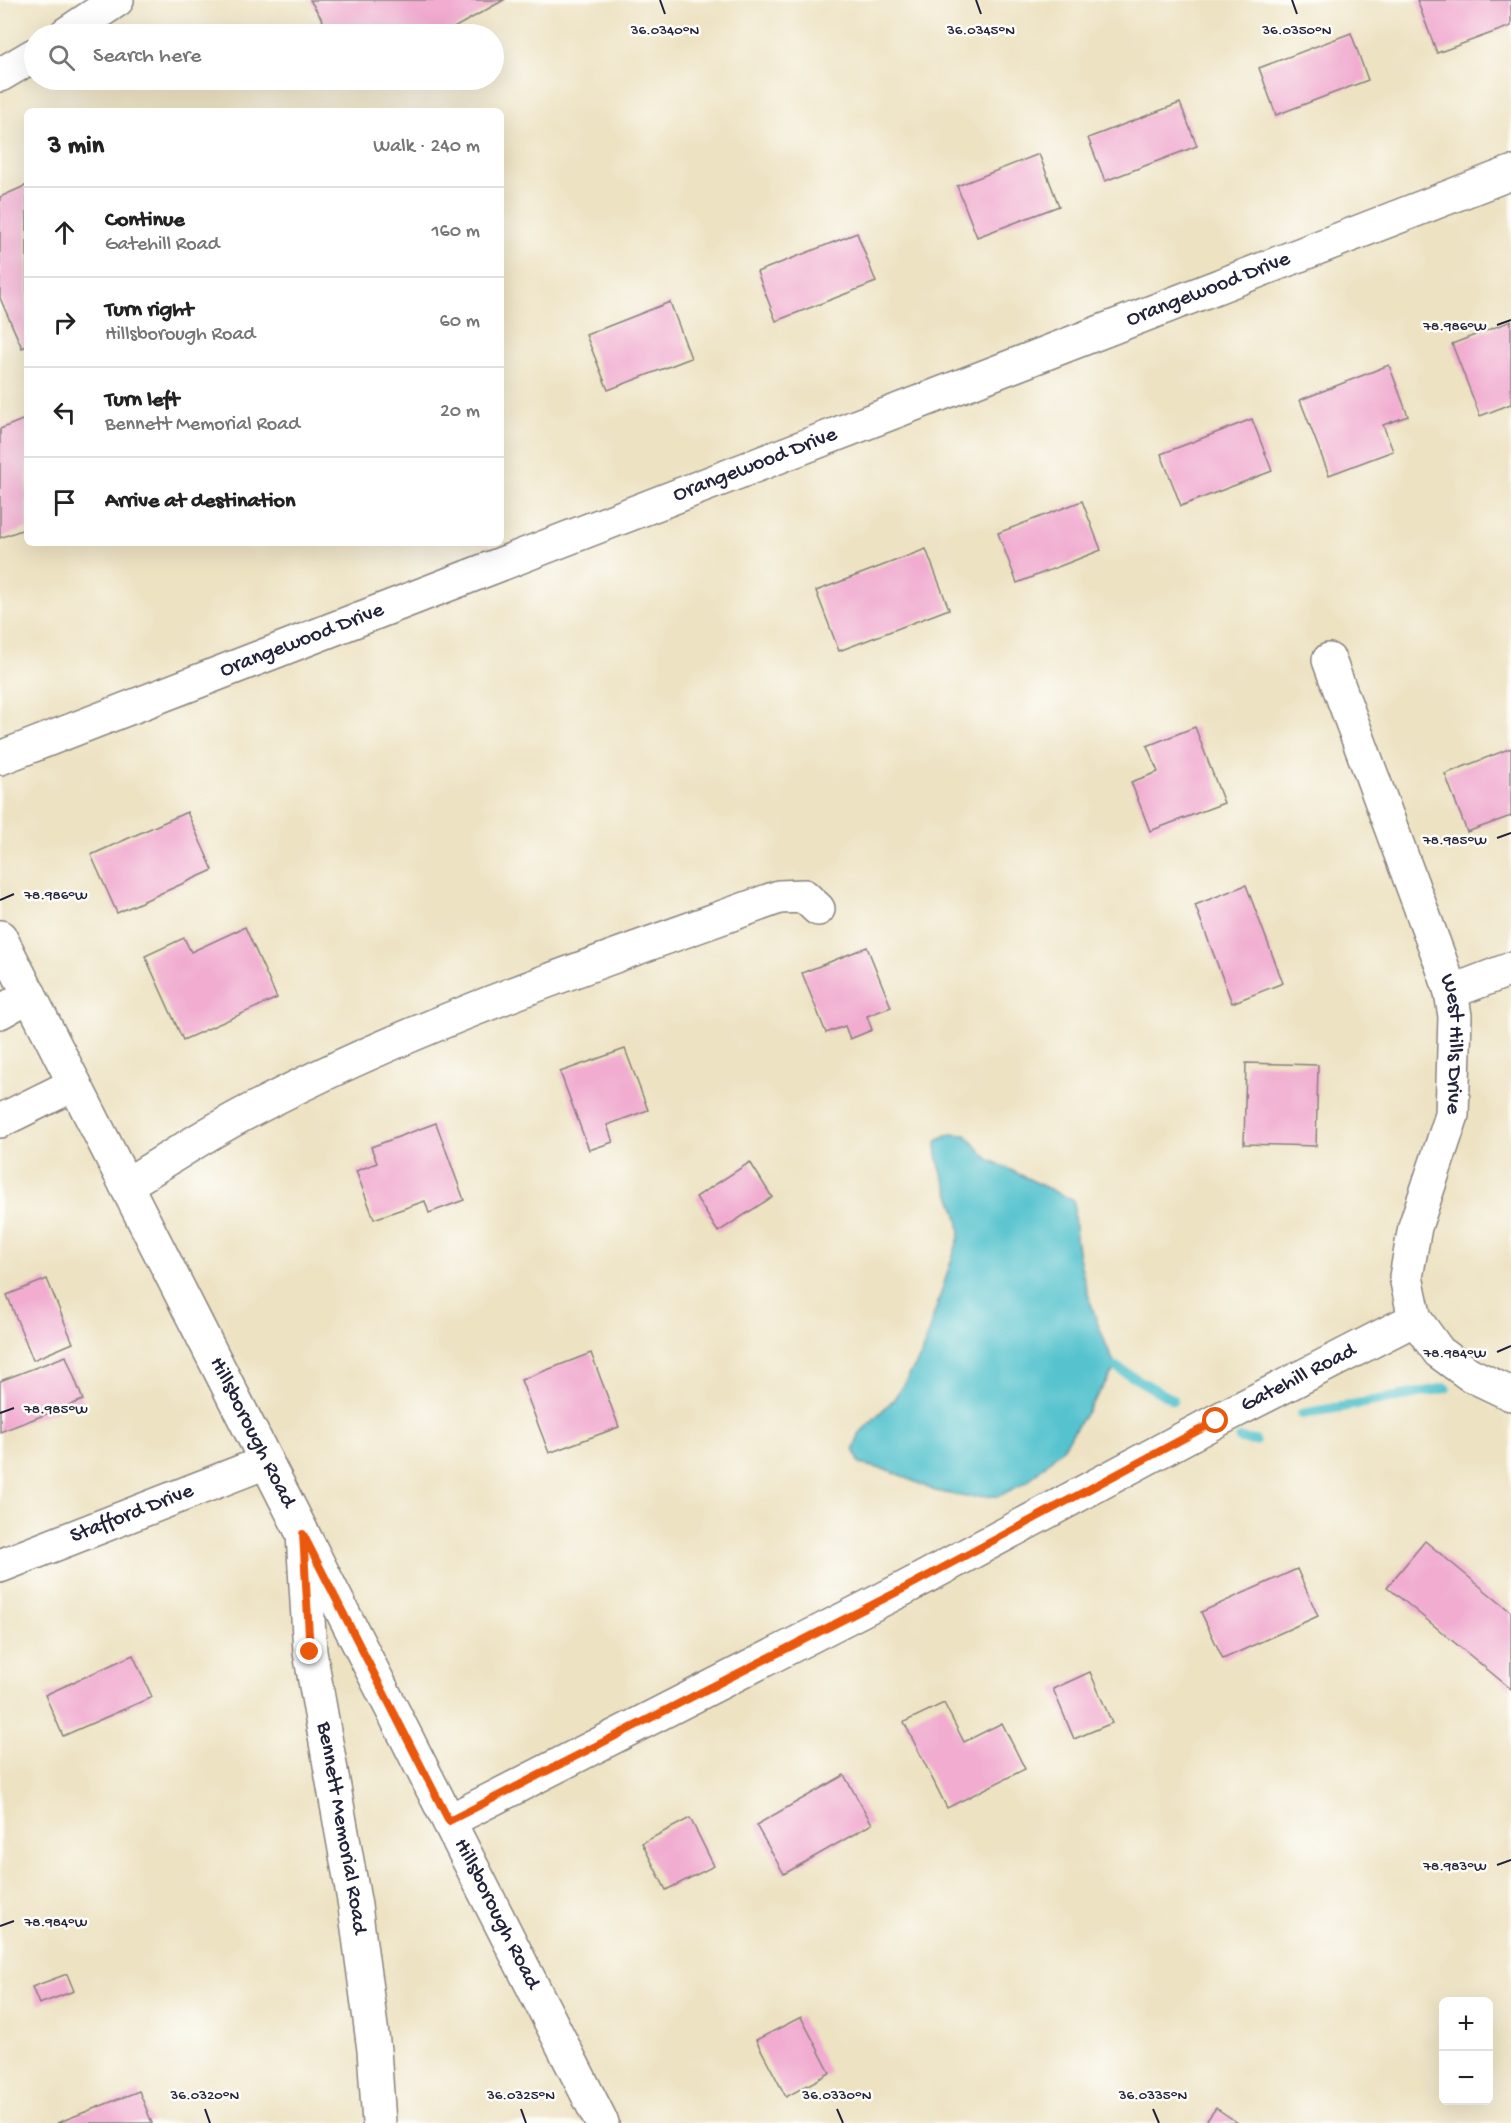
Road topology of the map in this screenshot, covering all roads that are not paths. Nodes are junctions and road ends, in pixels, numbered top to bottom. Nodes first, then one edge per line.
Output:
1 (117, 0) edge
2 (81, 24) edge
3 (24, 61) edge
4 (0, 75) edge
5 (1511, 173) edge
6 (1329, 660) dead end
7 (0, 758) edge
8 (818, 909) dead end
9 (0, 937) edge
10 (1511, 969) edge
11 (1451, 992) junction
12 (30, 995) junction
13 (0, 1012) edge
14 (75, 1084) junction
15 (0, 1121) edge
16 (126, 1185) junction
17 (1415, 1319) junction
18 (1511, 1394) edge
19 (266, 1462) junction
20 (303, 1534) junction
21 (0, 1566) edge
22 (449, 1821) junction
23 (380, 2123) edge
24 (602, 2123) edge

1 - 2 street
3 - 4 street
5 - 7 street, Orangewood Drive
6 - 11 street, West Hills Drive
8 - 16 street
9 - 12 street, Hillsborough Road
10 - 11 street
11 - 17 street, West Hills Drive
12 - 13 street
12 - 14 street, Hillsborough Road
14 - 15 street
14 - 16 street, Hillsborough Road
16 - 19 street, Hillsborough Road
17 - 18 street, West Hills Drive
17 - 22 street, Gatehill Road
19 - 20 street, Hillsborough Road
19 - 21 street, Stafford Drive
20 - 22 street, Hillsborough Road
20 - 23 street, Bennett Memorial Road
22 - 24 street, Hillsborough Road

